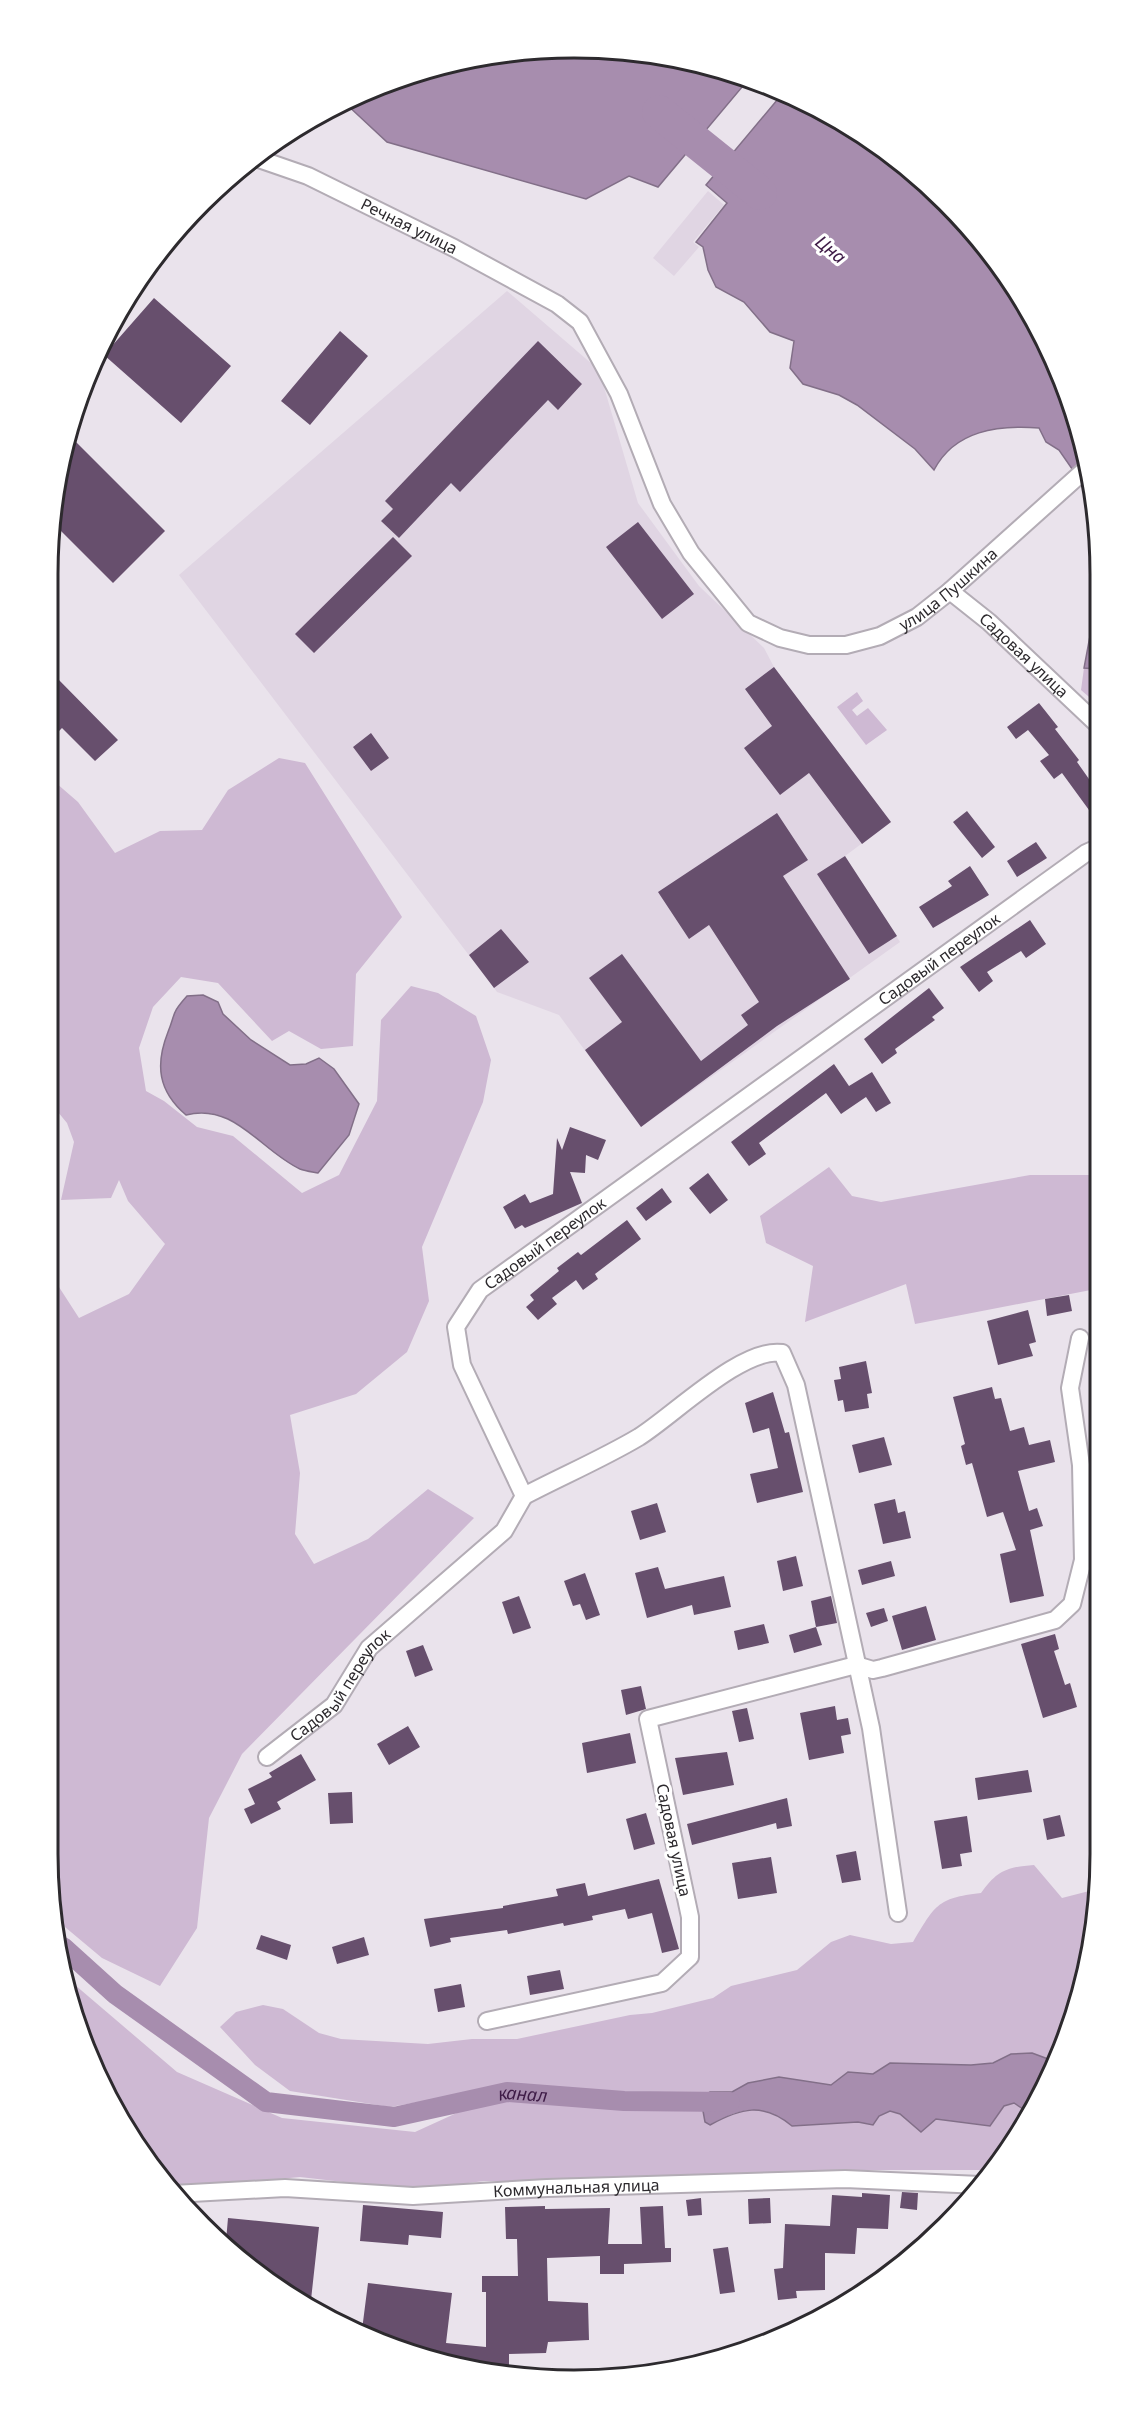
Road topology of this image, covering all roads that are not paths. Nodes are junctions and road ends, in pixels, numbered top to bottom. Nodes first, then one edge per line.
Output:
1 (265, 161) edge
2 (1080, 474) edge
3 (950, 591) junction
4 (780, 638) joint
5 (1090, 717) edge
6 (1090, 851) edge
7 (1080, 1338) dead end
8 (524, 1496) junction
9 (856, 1665) junction
10 (267, 1756) dead end
11 (898, 1913) dead end
12 (486, 2021) dead end
13 (970, 2185) edge
14 (185, 2193) edge

1 - 4 street, Речная улица
2 - 3 street, улица Пушкина
3 - 4 street, улица Пушкина
3 - 5 street, Садовая улица
6 - 8 street, Садовый переулок
7 - 9 street, Садовая улица
8 - 9 street
8 - 10 street, Садовый переулок
9 - 11 street
9 - 12 street, Садовая улица
13 - 14 street, Коммунальная улица

